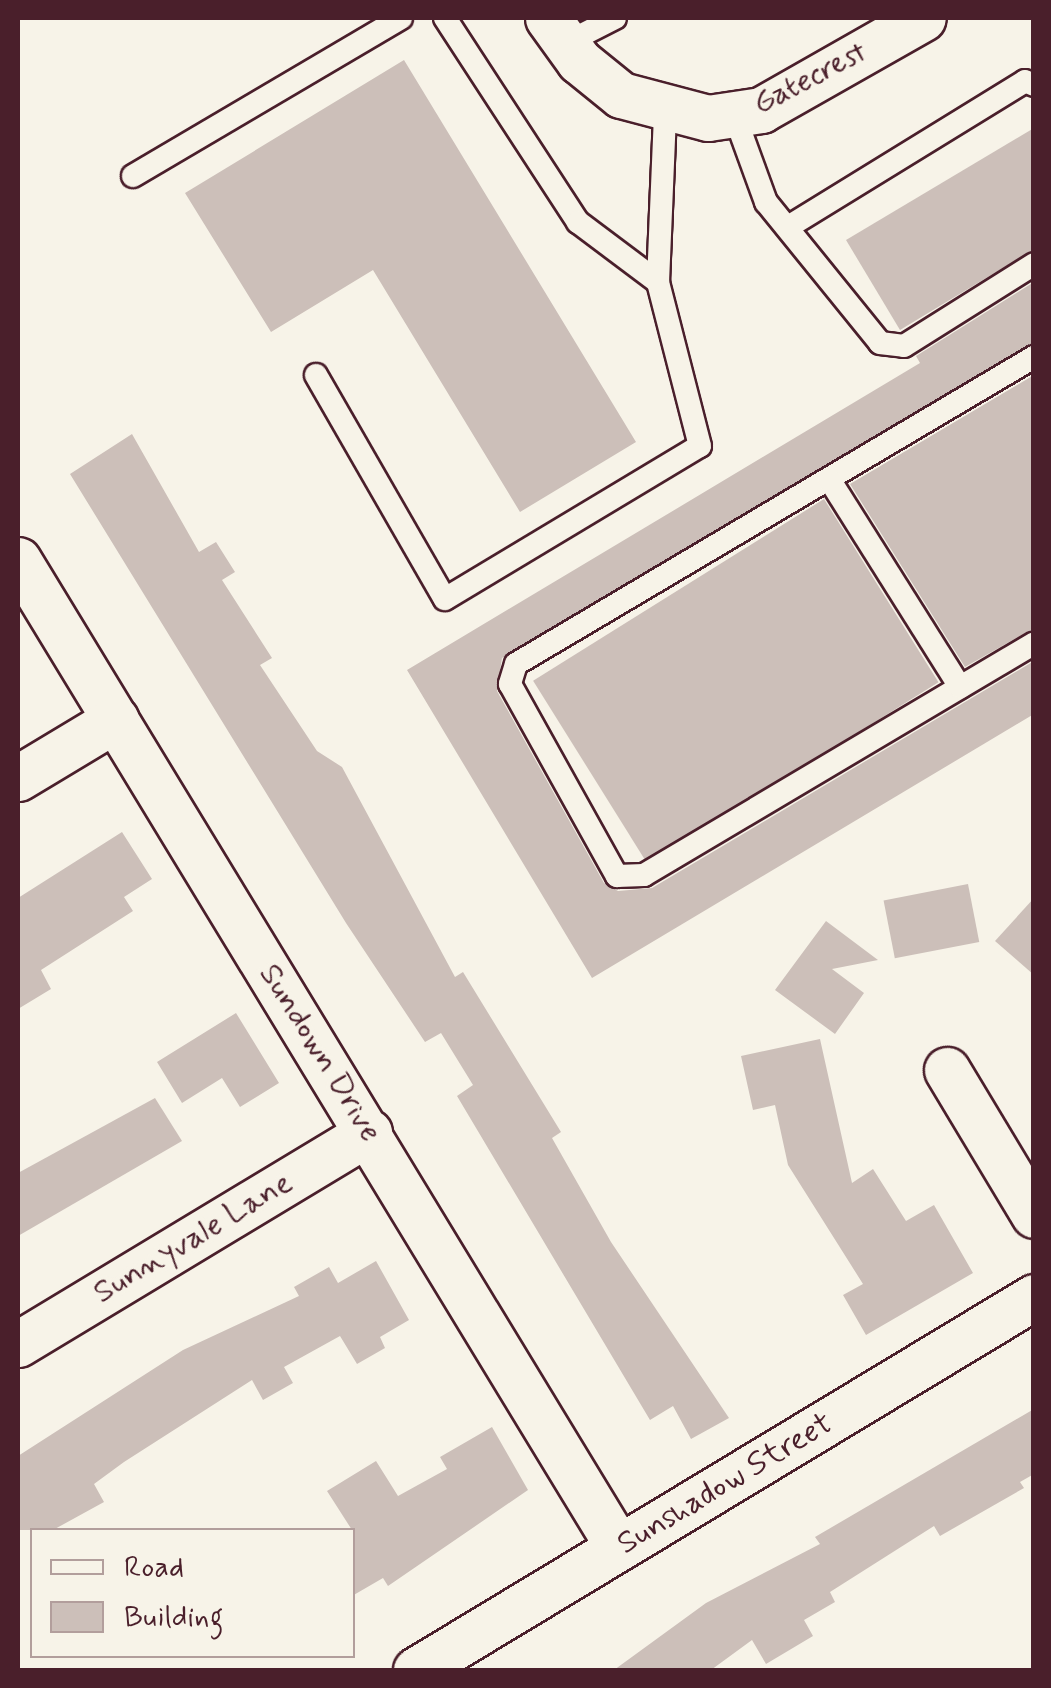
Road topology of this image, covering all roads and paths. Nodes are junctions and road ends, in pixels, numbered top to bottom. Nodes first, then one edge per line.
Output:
1 (401, 18) edge
2 (446, 18) edge
3 (615, 18) edge
4 (923, 18) edge
5 (557, 30) edge
6 (1034, 85) edge
7 (664, 113) junction
8 (734, 114) junction
9 (133, 176) dead end
10 (788, 227) junction
11 (1034, 264) edge
12 (658, 282) junction
13 (1034, 358) edge
14 (316, 375) dead end
15 (829, 478) junction
16 (18, 560) edge
17 (1034, 643) edge
18 (960, 688) junction
19 (116, 719) junction
20 (18, 778) edge
21 (947, 1070) dead end
22 (369, 1132) junction
23 (1034, 1215) edge
24 (1034, 1297) edge
25 (18, 1344) edge
26 (619, 1548) junction
27 (416, 1670) edge

1 - 9 lane
2 - 12 lane
3 - 5 lane
4 - 8 street, Gatecrest
5 - 7 street, Gatecrest
6 - 10 lane
7 - 8 street, Gatecrest
7 - 12 lane
8 - 10 lane
10 - 11 lane
12 - 14 lane
13 - 15 lane
15 - 18 lane
15 - 18 lane
16 - 19 street, Sundown Drive
17 - 18 lane
19 - 20 street
19 - 22 street, Sundown Drive
21 - 23 street
22 - 25 street, Sunnyvale Lane
22 - 26 street, Sundown Drive
24 - 26 street, Sunshadow Street
26 - 27 street, Sunshadow Street

